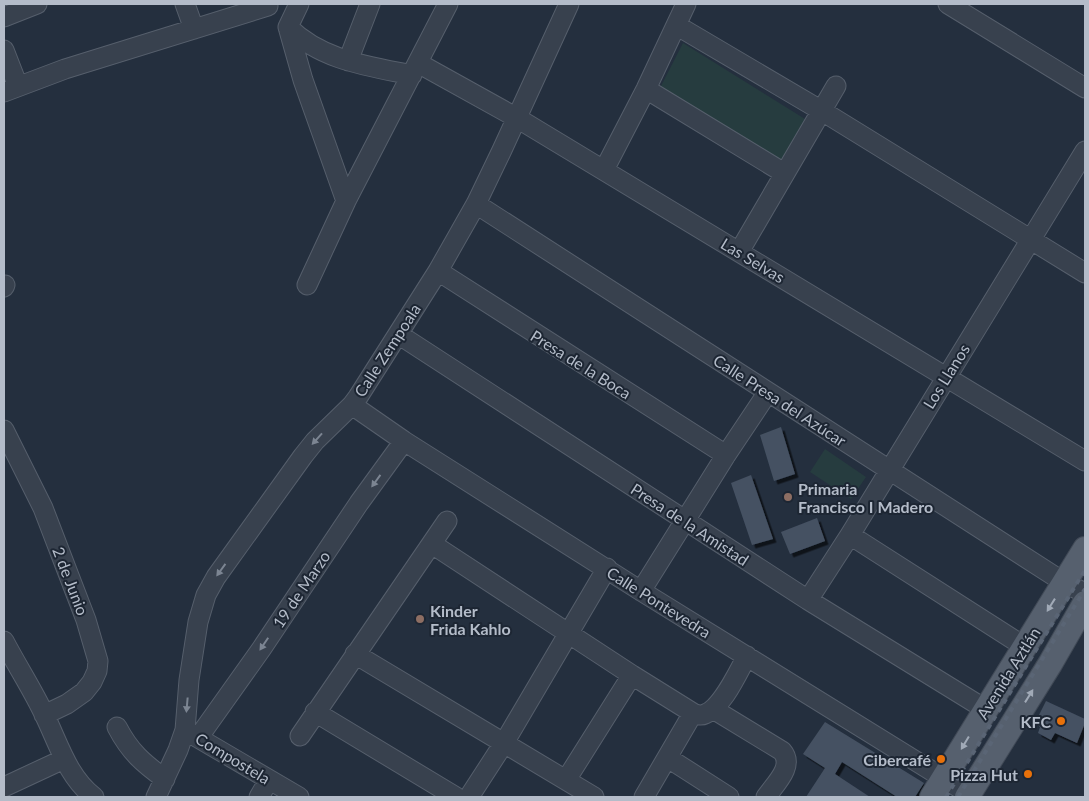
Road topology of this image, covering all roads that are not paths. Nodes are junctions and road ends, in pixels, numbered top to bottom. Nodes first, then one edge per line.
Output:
1 (37, 4) edge
2 (185, 4) edge
3 (299, 4) edge
4 (370, 4) edge
5 (448, 4) edge
6 (569, 4) edge
7 (686, 4) edge
8 (948, 4) edge
9 (267, 5) edge
10 (4, 17) edge
11 (676, 25) junction
12 (288, 27) junction
13 (194, 28) junction
14 (4, 50) edge
15 (348, 62) junction
16 (415, 69) junction
17 (836, 86) dead end
18 (1085, 88) edge
19 (11, 89) edge
20 (646, 89) junction
21 (822, 111) junction
22 (517, 118) junction
23 (1085, 151) edge
24 (604, 170) junction
25 (784, 173) junction
26 (346, 201) junction
27 (476, 204) junction
28 (1032, 239) junction
29 (740, 252) junction
30 (438, 271) junction
31 (1085, 273) edge
32 (307, 285) dead end
33 (398, 334) junction
34 (946, 376) junction
35 (768, 392) junction
36 (352, 405) junction
37 (4, 430) edge
38 (404, 441) junction
39 (726, 455) junction
40 (1085, 461) edge
41 (889, 469) junction
42 (447, 521) dead end
43 (684, 521) junction
44 (850, 535) junction
45 (432, 544) junction
46 (1085, 549) edge
47 (606, 568) junction
48 (1075, 588) edge
49 (641, 591) junction
50 (808, 600) junction
51 (1085, 603) edge
52 (568, 633) junction
53 (4, 641) edge
54 (1025, 647) junction
55 (355, 654) junction
56 (747, 656) junction
57 (632, 675) junction
58 (189, 680) joint
59 (713, 709) junction
60 (985, 709) junction
61 (315, 712) junction
62 (694, 713) junction
63 (44, 715) junction
64 (117, 727) dead end
65 (192, 734) junction
66 (300, 736) dead end
67 (504, 743) junction
68 (668, 758) junction
69 (64, 759) junction
70 (165, 779) junction
71 (268, 780) junction
72 (566, 780) junction
73 (4, 787) edge
74 (938, 788) edge
75 (968, 796) edge
76 (94, 797) edge
77 (156, 797) edge
78 (259, 797) edge
79 (299, 797) edge
80 (456, 797) edge
81 (469, 797) edge
82 (594, 797) edge
83 (644, 797) edge
84 (729, 797) edge
85 (766, 797) edge

1 - 10 street
2 - 13 street
3 - 12 street
4 - 15 street
5 - 16 street
6 - 22 street, Calle Zempoala
7 - 11 street
8 - 18 street
9 - 12 street, Las Selvas
9 - 13 street
11 - 20 street
11 - 21 street
12 - 15 street, Las Selvas
12 - 26 street
13 - 19 street
14 - 19 street
15 - 16 street, Las Selvas
16 - 22 street, Las Selvas
16 - 26 street
17 - 21 street
20 - 24 street
20 - 25 street
21 - 25 street
21 - 28 street
22 - 24 street, Las Selvas
22 - 27 street, Calle Zempoala
23 - 28 street, Los Llanos
24 - 29 street, Las Selvas
25 - 29 street
26 - 32 street
27 - 30 street, Calle Zempoala
27 - 35 street, Calle Presa del Azúcar
28 - 31 street
28 - 34 street, Los Llanos
29 - 34 street, Las Selvas
30 - 33 street, Calle Zempoala
30 - 39 street, Presa de la Boca
33 - 36 street, Calle Zempoala
33 - 43 street, Presa de la Amistad
34 - 40 street, Las Selvas
34 - 41 street, Los Llanos
35 - 39 street
35 - 41 street, Calle Presa del Azúcar
36 - 38 street, Calle Pontevedra
36 -> 58 street, Calle Zempoala
37 - 63 street, 2 de Junio
38 - 47 street, Calle Pontevedra
38 -> 65 street, 19 de Marzo
39 - 43 street
41 - 44 street, Los Llanos
41 - 48 street, Calle Presa del Azúcar
42 - 45 street
43 - 49 street
43 - 50 street, Presa de la Amistad
44 - 50 street, Los Llanos
44 - 54 street
45 - 52 street
45 - 55 street
46 - 48 main road, Avenida Aztlán
47 - 49 street, Calle Pontevedra
47 - 52 street
48 -> 54 main road, Avenida Aztlán
49 - 56 street, Calle Pontevedra
50 - 60 street, Presa de la Amistad
75 -> 51 main road, Avenida Aztlán
52 - 57 street
52 - 67 street
53 - 63 street
54 - 60 main road, Avenida Aztlán
55 - 61 street
55 - 67 street
56 - 59 street
56 - 74 street, Calle Pontevedra
57 - 62 street
57 - 72 street
58 -> 65 street, Compostela
59 - 62 street
59 - 85 street
60 -> 74 main road, Avenida Aztlán
61 - 66 street
61 - 80 street
62 - 68 street
63 - 69 street
64 - 70 street
65 - 70 street, 19 de Marzo
65 - 71 street, Compostela
67 - 72 street
67 - 81 street
68 - 83 street
68 - 84 street
69 - 73 street
69 - 76 street
70 - 77 street, 19 de Marzo
71 - 78 street
71 - 79 street, Compostela
72 - 82 street
74 - 75 street, Calle Pontevedra

